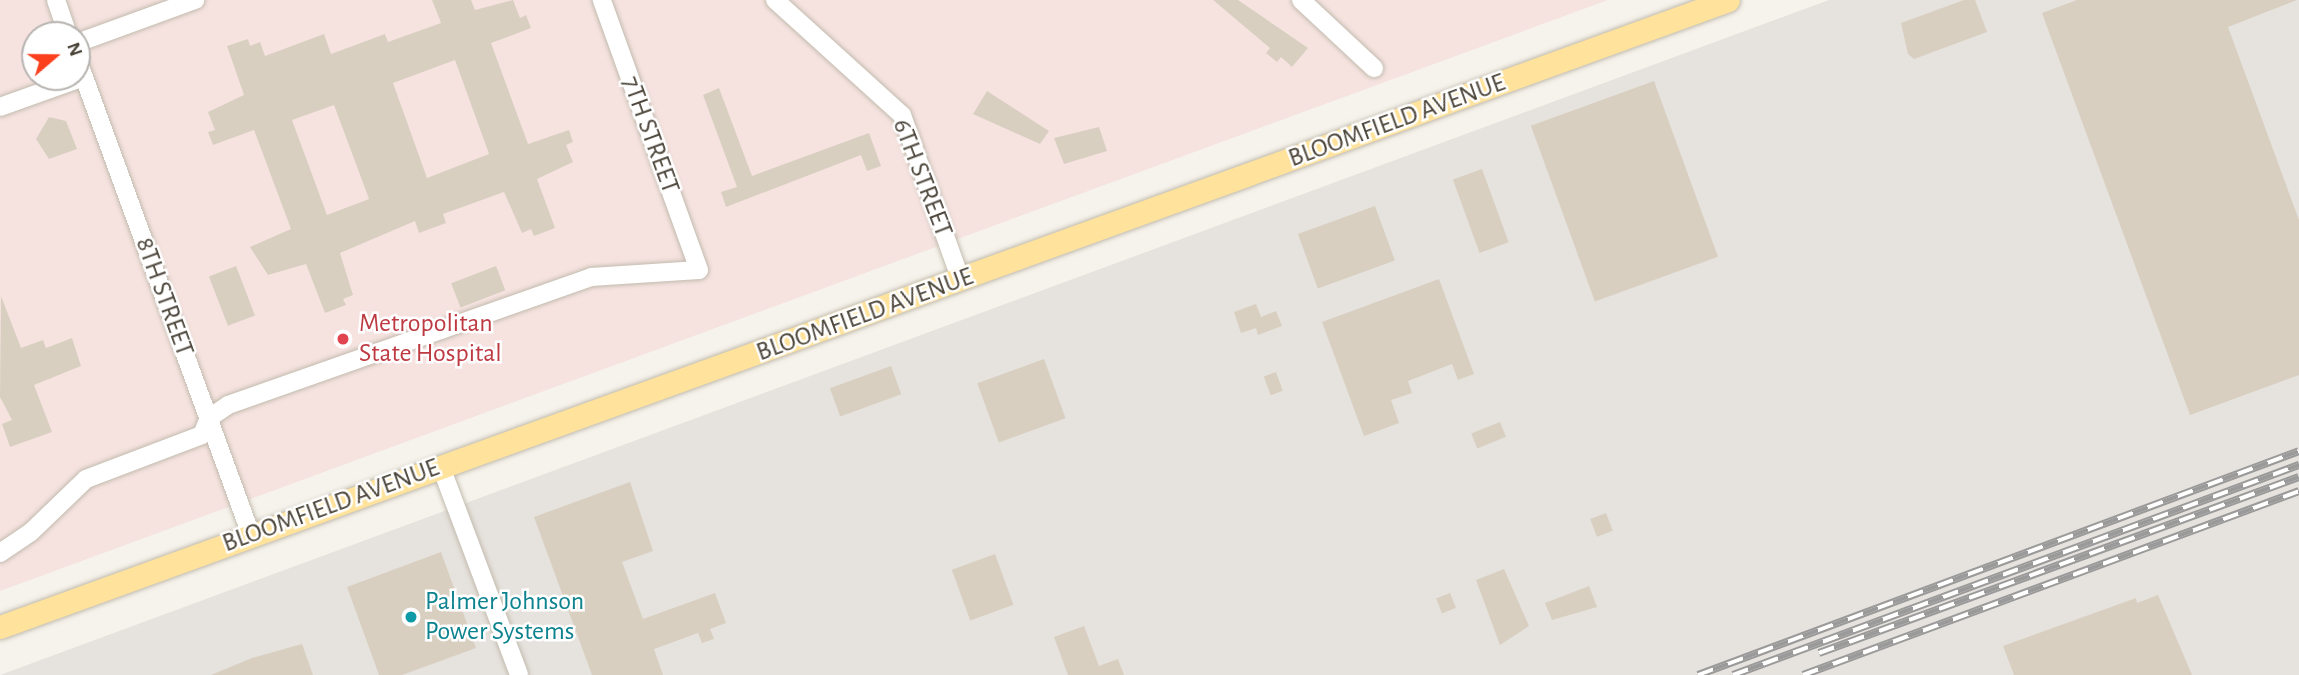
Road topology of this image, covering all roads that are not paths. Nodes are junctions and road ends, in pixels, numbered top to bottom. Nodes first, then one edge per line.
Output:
1 (56, 0) edge
2 (195, 0) edge
3 (602, 0) edge
4 (775, 0) edge
5 (1301, 0) edge
6 (1728, 0) edge
7 (63, 21) edge
8 (91, 38) edge
9 (1374, 68) dead end
10 (43, 91) edge
11 (89, 91) edge
12 (0, 107) edge
13 (961, 281) junction
14 (209, 418) junction
15 (441, 467) junction
16 (251, 535) junction
17 (0, 553) edge
18 (0, 627) edge
19 (519, 675) edge

1 - 7 street
2 - 8 street
3 - 14 street, 7TH STREET
4 - 13 street, 6TH STREET
5 - 9 street
6 - 13 main road, BLOOMFIELD AVENUE
10 - 12 street
11 - 14 street, 8TH STREET
13 - 15 main road, BLOOMFIELD AVENUE
14 - 16 street, 8TH STREET
14 - 17 street
15 - 16 main road, BLOOMFIELD AVENUE
15 - 19 street
16 - 18 main road, BLOOMFIELD AVENUE

